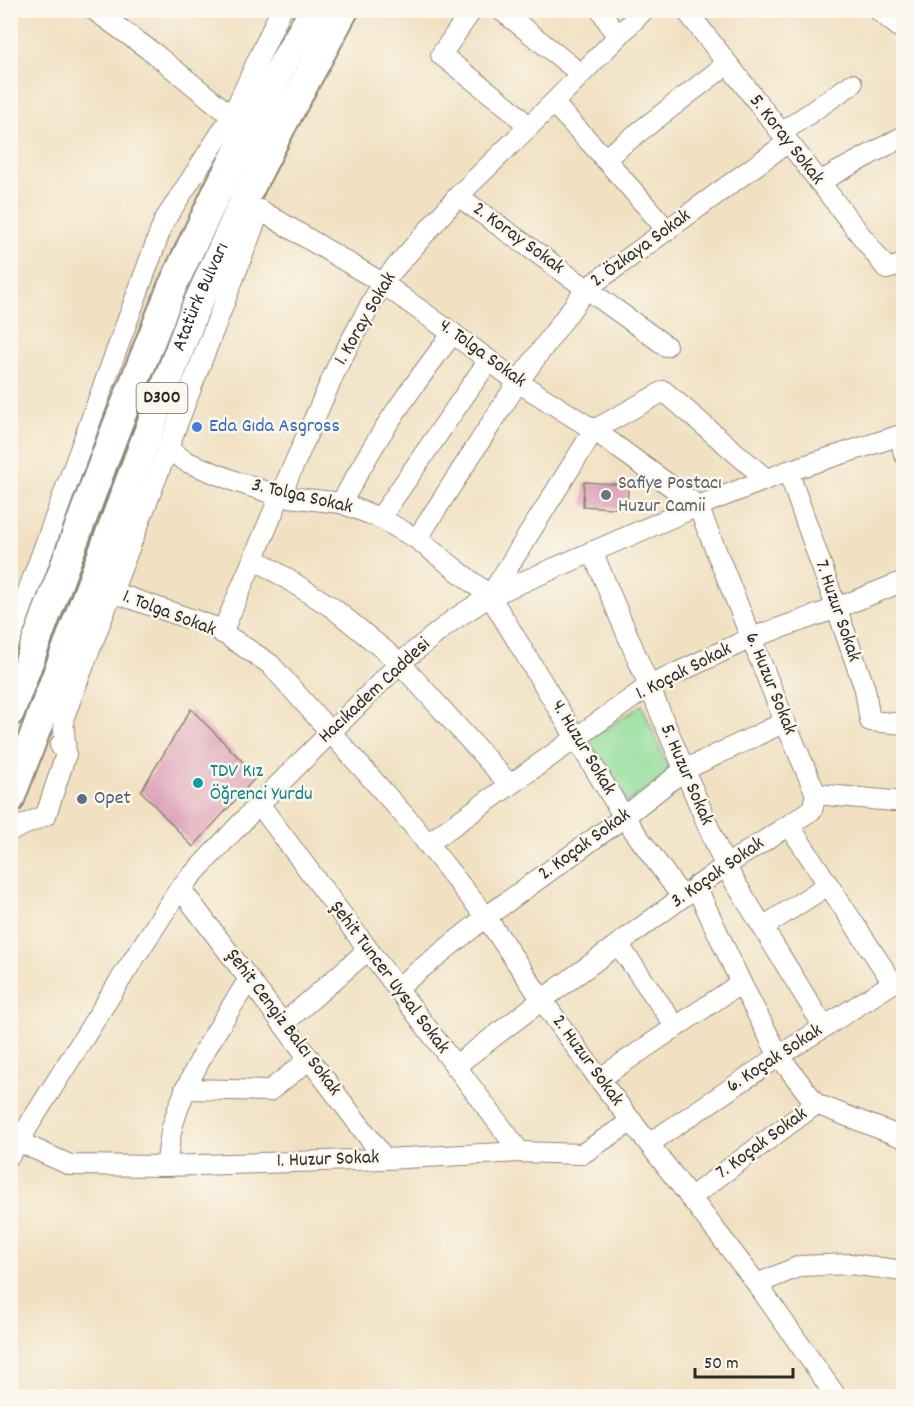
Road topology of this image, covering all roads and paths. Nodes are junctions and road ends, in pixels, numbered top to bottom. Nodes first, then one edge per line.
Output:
1 (281, 10) edge
2 (314, 10) edge
3 (344, 10) edge
4 (472, 10) edge
5 (501, 10) edge
6 (601, 10) edge
7 (644, 10) edge
8 (686, 10) edge
9 (878, 10) edge
10 (96, 11) edge
11 (903, 31) edge
12 (617, 37) junction
13 (728, 64) junction
14 (581, 74) junction
15 (852, 84) dead end
16 (553, 103) junction
17 (241, 123) junction
18 (529, 127) junction
19 (903, 136) edge
20 (785, 138) junction
21 (604, 159) junction
22 (819, 182) junction
23 (458, 196) junction
24 (254, 201) junction
25 (666, 230) junction
26 (895, 267) edge
27 (382, 283) junction
28 (586, 289) junction
29 (453, 333) junction
30 (666, 346) dead end
31 (489, 360) junction
32 (518, 382) junction
33 (154, 419) junction
34 (594, 430) junction
35 (902, 436) edge
36 (167, 449) junction
37 (903, 454) edge
38 (788, 471) junction
39 (766, 479) junction
40 (280, 496) junction
41 (341, 503) junction
42 (698, 506) junction
43 (380, 518) junction
44 (417, 539) junction
45 (592, 551) junction
46 (254, 558) junction
47 (903, 582) edge
48 (103, 585) junction
49 (490, 596) junction
50 (837, 608) junction
51 (222, 633) junction
52 (751, 638) junction
53 (10, 640) edge
54 (400, 663) junction
55 (649, 686) junction
56 (10, 712) edge
57 (42, 717) junction
58 (785, 722) junction
59 (903, 724) edge
60 (330, 733) junction
61 (576, 737) junction
62 (66, 754) junction
63 (684, 770) junction
64 (509, 784) junction
65 (816, 794) junction
66 (10, 799) edge
67 (903, 802) edge
68 (259, 804) junction
69 (624, 817) junction
70 (789, 825) junction
71 (10, 831) edge
72 (427, 844) junction
73 (725, 866) junction
74 (828, 885) junction
75 (180, 888) junction
76 (689, 891) junction
77 (486, 918) junction
78 (763, 927) junction
79 (618, 944) junction
80 (368, 950) junction
81 (249, 979) junction
82 (898, 981) edge
83 (741, 983) junction
84 (397, 988) junction
85 (542, 1000) junction
86 (283, 1024) junction
87 (676, 1027) junction
88 (824, 1027) junction
89 (779, 1056) junction
90 (310, 1059) junction
91 (455, 1066) junction
92 (599, 1078) junction
93 (185, 1089) junction
94 (816, 1104) junction
95 (632, 1121) junction
96 (903, 1138) edge
97 (650, 1143) junction
98 (15, 1149) edge
99 (520, 1152) junction
100 (385, 1159) junction
101 (166, 1166) junction
102 (690, 1198) junction
103 (903, 1271) edge
104 (757, 1284) junction
105 (836, 1396) edge

1 - 17 street
2 - 17 highway, Atatürk Bulvarı / D300
3 - 24 highway, Atatürk Bulvarı / D300
4 - 18 street
5 - 14 street
6 - 12 street
7 - 12 street, 1. Koray Sokak
8 - 13 street, 5. Koray Sokak
9 - 11 street
10 - 17 street
12 - 14 street, 1. Koray Sokak
13 - 20 street, 5. Koray Sokak
13 - 21 street
14 - 16 street, 1. Koray Sokak
15 - 20 street, 2. Özkaya Sokak
16 - 18 street, 1. Koray Sokak
16 - 21 street
17 - 53 street
17 - 56 highway, Atatürk Bulvarı / D300
18 - 23 street, 1. Koray Sokak
19 - 22 street
20 - 22 street, 5. Koray Sokak
20 - 25 street, 2. Özkaya Sokak
21 - 25 street
22 - 26 street, 5. Koray Sokak
23 - 27 street, 1. Koray Sokak
23 - 28 street, 2. Koray Sokak
24 - 27 street, 4. Tolga Sokak
24 - 33 highway, Atatürk Bulvarı / D300
24 - 36 street
25 - 28 street, 2. Özkaya Sokak
27 - 29 street, 4. Tolga Sokak
27 - 40 street, 1. Koray Sokak
28 - 30 street, 2. Koray Sokak
28 - 32 street, 2. Özkaya Sokak
29 - 31 street, 4. Tolga Sokak
29 - 41 street
31 - 32 street, 4. Tolga Sokak
31 - 43 street
32 - 34 street, 4. Tolga Sokak
32 - 44 street, 2. Özkaya Sokak
33 - 36 highway
33 - 48 highway, Atatürk Bulvarı / D300
34 - 39 street
34 - 42 street, 4. Tolga Sokak
34 - 49 street
35 - 37 street
35 - 38 street, Hacıkadem Caddesi
36 - 40 street, 3. Tolga Sokak
36 - 48 street
38 - 39 street, Hacıkadem Caddesi
38 - 50 street, 7. Huzur Sokak
39 - 42 street, Hacıkadem Caddesi
40 - 41 street, 3. Tolga Sokak
40 - 46 street, 1. Koray Sokak
41 - 43 street, 3. Tolga Sokak
42 - 45 street, Hacıkadem Caddesi
42 - 52 street, 6. Huzur Sokak
43 - 44 street, 3. Tolga Sokak
44 - 49 street, 3. Tolga Sokak
45 - 49 street, Hacıkadem Caddesi
45 - 55 street, 5. Huzur Sokak
46 - 51 street, 1. Koray Sokak
46 - 54 street
47 - 50 street, 1. Koçak Sokak
48 - 51 street, 1. Tolga Sokak
48 - 57 highway, Atatürk Bulvarı / D300
48 - 62 street
49 - 54 street, Hacıkadem Caddesi
49 - 61 street, 4. Huzur Sokak
50 - 52 street, 1. Koçak Sokak
50 - 59 street, 7. Huzur Sokak
51 - 60 street, 1. Tolga Sokak
52 - 55 street, 1. Koçak Sokak
52 - 58 street, 6. Huzur Sokak
54 - 60 street, Hacıkadem Caddesi
54 - 64 street
55 - 61 street, 1. Koçak Sokak
55 - 63 street, 5. Huzur Sokak
57 - 62 street
57 - 66 highway, Atatürk Bulvarı / D300
58 - 63 street, 2. Koçak Sokak
58 - 65 street, 6. Huzur Sokak
60 - 68 street, Hacıkadem Caddesi
60 - 72 street, 2. Huzur Sokak
61 - 64 street, 1. Koçak Sokak
61 - 69 street, 4. Huzur Sokak
62 - 71 street
63 - 69 street, 2. Koçak Sokak
63 - 73 street, 5. Huzur Sokak
64 - 72 street, 1. Koçak Sokak
65 - 67 street
65 - 70 street, 3. Koçak Sokak
68 - 75 street, Hacıkadem Caddesi
68 - 80 street, Şehit Tuncer Uysal Sokak
69 - 76 street, 4. Huzur Sokak
69 - 77 street, 2. Koçak Sokak
70 - 73 street, 3. Koçak Sokak
70 - 74 street
72 - 77 street, 2. Huzur Sokak
73 - 76 street, 3. Koçak Sokak
73 - 78 street, 5. Huzur Sokak
74 - 78 street
74 - 82 street
75 - 81 street, Şehit Cengiz Balcı Sokak
75 - 98 street, Hacıkadem Caddesi
76 - 79 street, 3. Koçak Sokak
76 - 83 street, 4. Huzur Sokak
77 - 84 street, 2. Koçak Sokak
77 - 85 street, 2. Huzur Sokak
78 - 88 street, 5. Huzur Sokak
79 - 85 street, 3. Koçak Sokak
79 - 87 street
80 - 84 street, Şehit Tuncer Uysal Sokak
80 - 86 street
81 - 86 street, Şehit Cengiz Balcı Sokak
81 - 93 street
82 - 88 street, 6. Koçak Sokak
83 - 87 street
83 - 89 street, 4. Huzur Sokak
84 - 91 street, Şehit Tuncer Uysal Sokak
85 - 91 street, 3. Koçak Sokak
85 - 92 street, 2. Huzur Sokak
86 - 90 street, Şehit Cengiz Balcı Sokak
87 - 92 street
88 - 89 street, 6. Koçak Sokak
89 - 94 street, 4. Huzur Sokak
89 - 97 street, 6. Koçak Sokak
90 - 93 street
90 - 100 street, Şehit Cengiz Balcı Sokak
91 - 99 street, Şehit Tuncer Uysal Sokak
92 - 95 street, 2. Huzur Sokak
93 - 101 street
94 - 96 street, 7. Koçak Sokak
94 - 102 street, 7. Koçak Sokak
95 - 97 street, 2. Huzur Sokak
95 - 99 street, 1. Huzur Sokak
97 - 102 street, 2. Huzur Sokak
98 - 101 street, 1. Huzur Sokak
99 - 100 street, 1. Huzur Sokak
100 - 101 street, 1. Huzur Sokak
102 - 104 street, 2. Huzur Sokak
103 - 104 street
104 - 105 street, 2. Huzur Sokak

